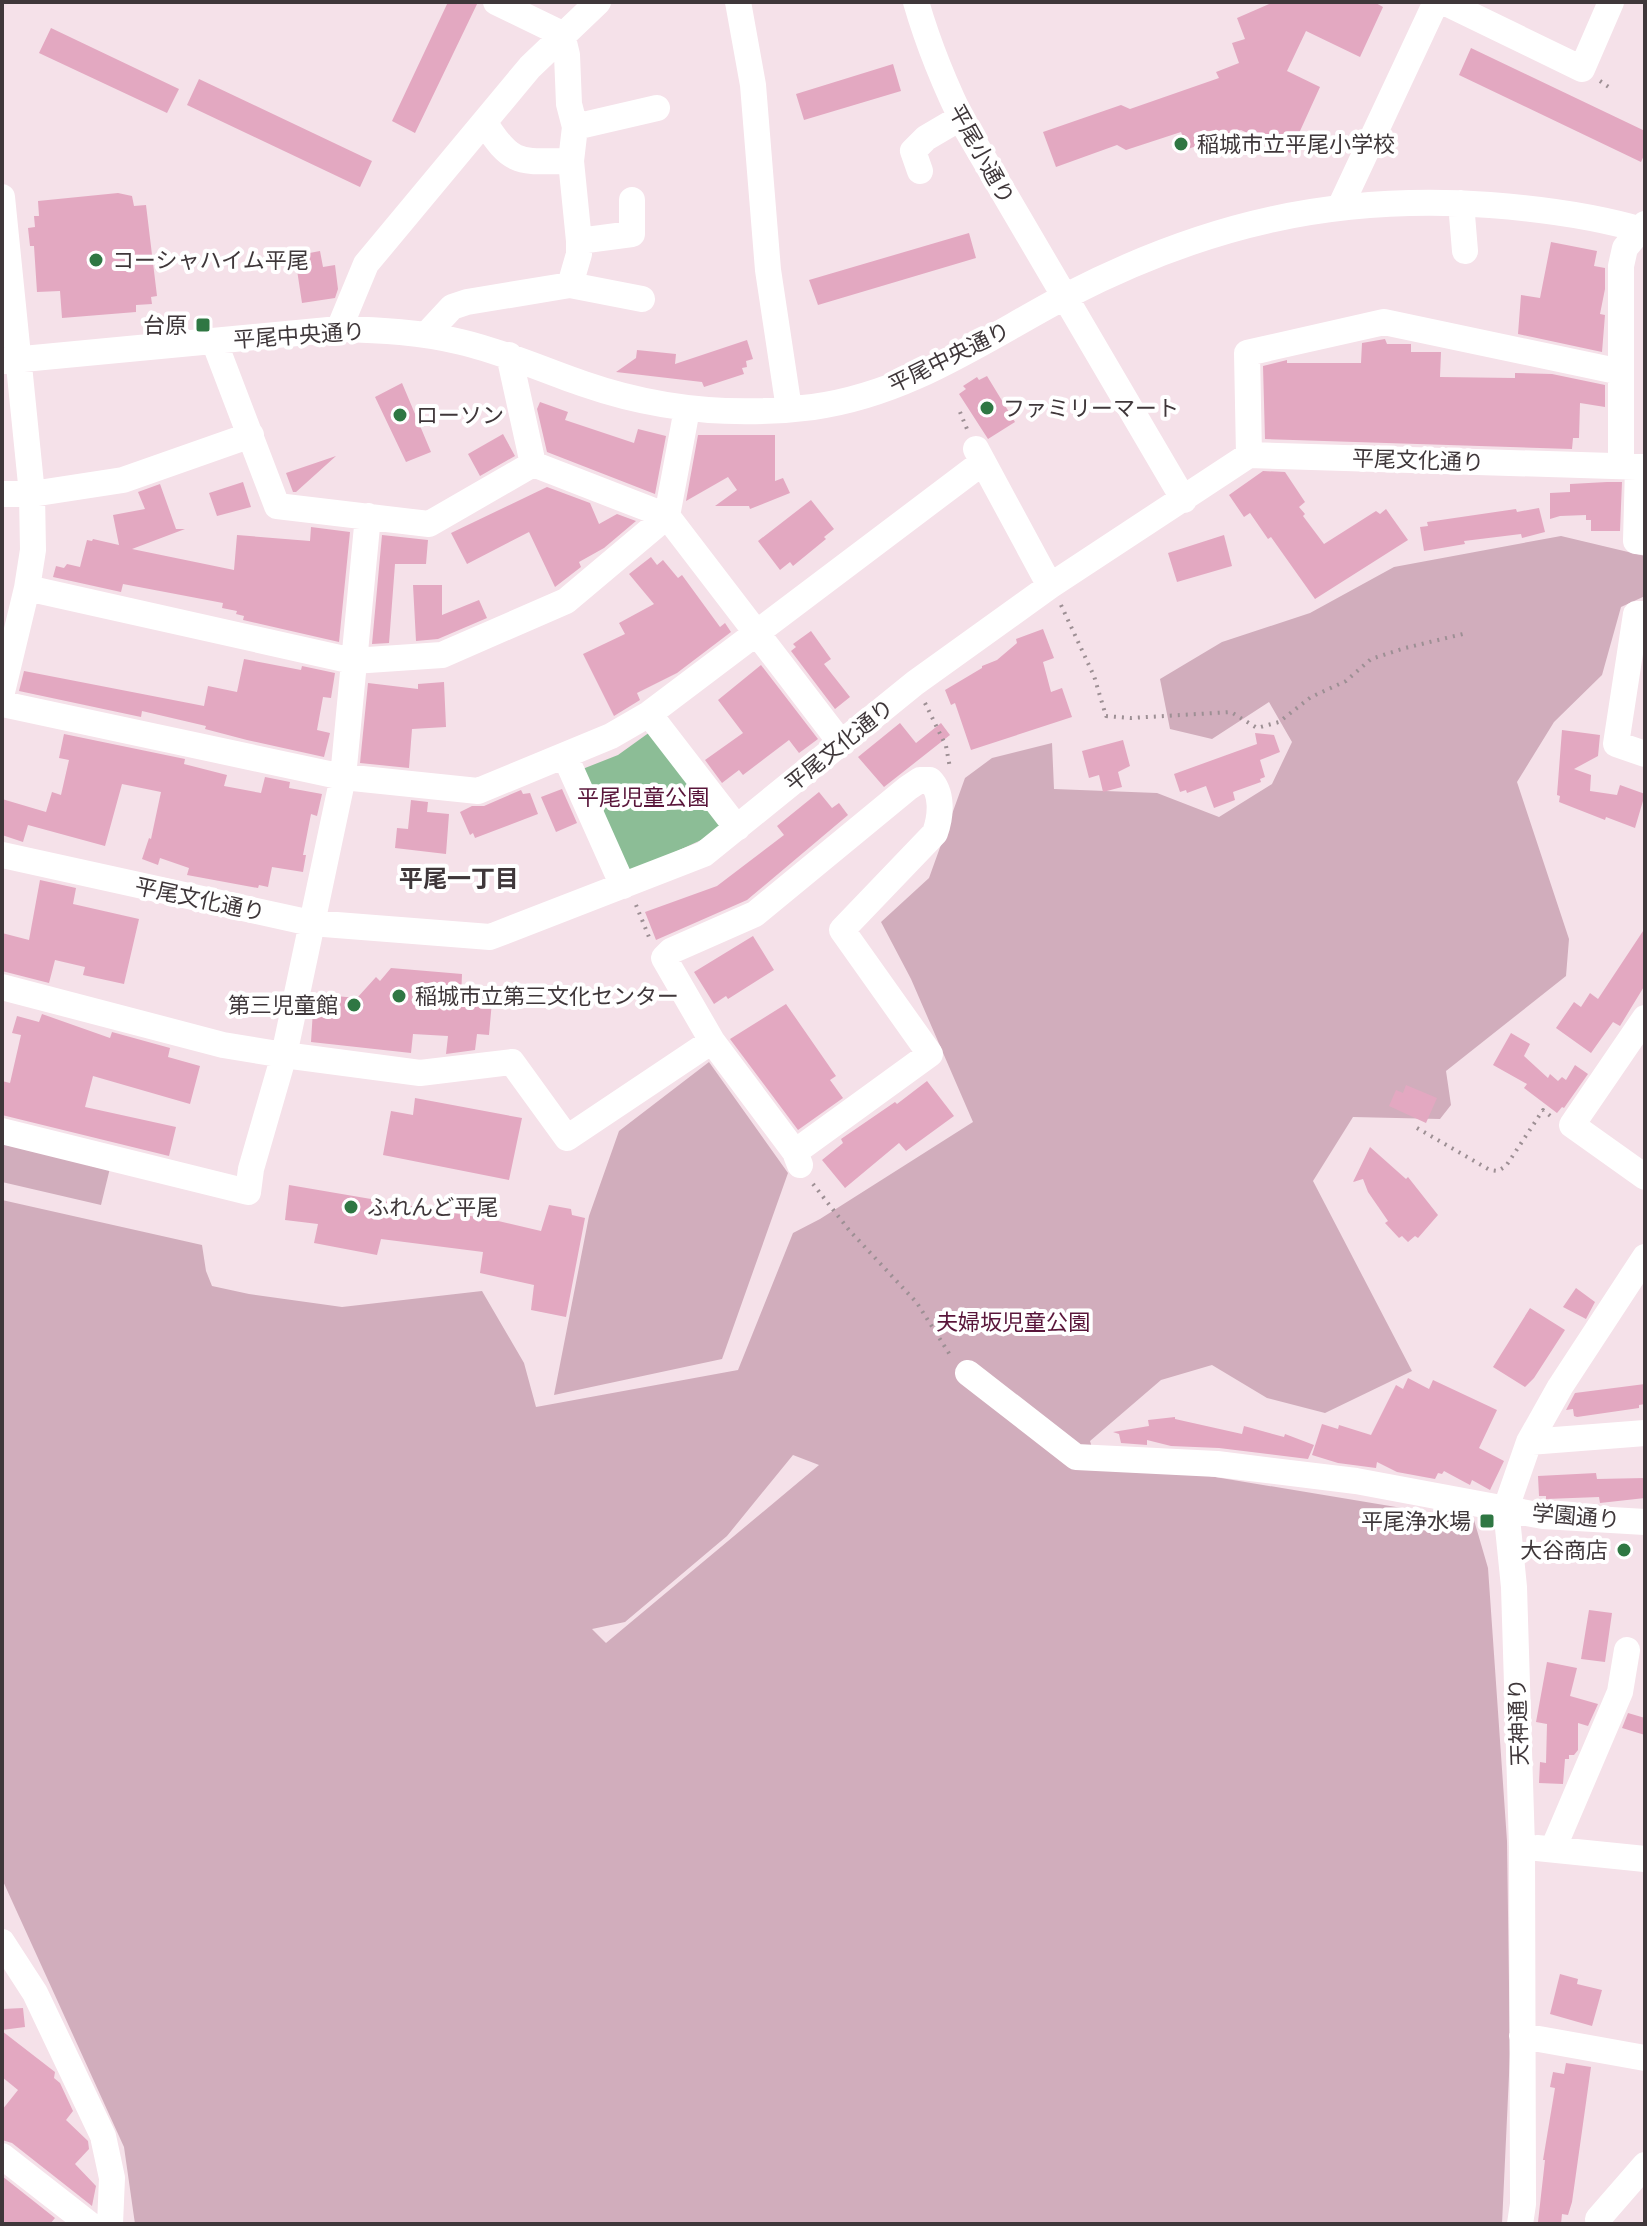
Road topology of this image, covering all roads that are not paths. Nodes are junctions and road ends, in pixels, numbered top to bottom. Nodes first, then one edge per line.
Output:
1 (496, 2) edge
2 (598, 2) edge
3 (738, 2) edge
4 (916, 2) edge
5 (1436, 2) edge
6 (1444, 2) edge
7 (1611, 2) edge
8 (562, 34) junction
9 (657, 108) dead end
10 (960, 118) junction
11 (485, 123) junction
12 (575, 127) junction
13 (571, 161) junction
14 (920, 171) dead end
15 (2, 197) edge
16 (632, 200) dead end
17 (1461, 203) junction
18 (1341, 205) junction
19 (1643, 228) edge
20 (579, 241) junction
21 (1465, 251) dead end
22 (570, 285) junction
23 (1064, 298) junction
24 (642, 299) dead end
25 (339, 329) junction
26 (426, 335) junction
27 (214, 341) junction
28 (509, 355) junction
29 (10, 361) edge
30 (1621, 372) junction
31 (687, 409) junction
32 (789, 409) junction
33 (251, 435) junction
34 (1249, 455) junction
35 (533, 464) junction
36 (1635, 467) edge
37 (2, 494) edge
38 (32, 494) junction
39 (1184, 500) junction
40 (368, 516) junction
41 (667, 516) junction
42 (1645, 542) edge
43 (1050, 586) junction
44 (27, 588) junction
45 (1645, 614) edge
46 (758, 633) junction
47 (353, 661) junction
48 (2, 692) edge
49 (2, 704) edge
50 (649, 714) junction
51 (841, 743) junction
52 (1645, 754) edge
53 (565, 756) junction
54 (343, 777) junction
55 (737, 828) junction
56 (2, 855) edge
57 (626, 885) junction
58 (311, 923) junction
59 (2, 987) edge
60 (1645, 1018) edge
61 (712, 1041) junction
62 (284, 1055) junction
63 (2, 1131) edge
64 (1645, 1177) edge
65 (1645, 1257) edge
66 (968, 1373) road end
67 (1645, 1433) edge
68 (1529, 1442) junction
69 (1506, 1508) junction
70 (1645, 1522) edge
71 (1627, 1650) dead end
72 (1522, 1847) junction
73 (1553, 1849) junction
74 (1645, 1859) edge
75 (2, 1942) edge
76 (1522, 2036) junction
77 (1645, 2058) edge
78 (2, 2156) edge
79 (1645, 2165) edge
80 (89, 2224) edge
81 (110, 2224) edge
82 (1520, 2224) edge
83 (1599, 2224) edge

1 - 8 street
2 - 8 street
3 - 32 street
4 - 10 street, 平尾小通り
5 - 18 street
6 - 7 street
8 - 11 street
8 - 12 street
9 - 12 street
10 - 14 street
10 - 23 street, 平尾小通り
11 - 13 street
11 - 25 street
12 - 13 street
13 - 20 street
15 - 29 street
16 - 20 street
17 - 18 street, 平尾中央通り
17 - 19 street, 平尾中央通り
17 - 21 street
18 - 23 street, 平尾中央通り
19 - 30 street
20 - 22 street
22 - 24 street
22 - 26 street
23 - 32 street, 平尾中央通り
23 - 39 street, 平尾小通り
25 - 26 street, 平尾中央通り
25 - 27 street, 平尾中央通り
26 - 28 street, 平尾中央通り
27 - 29 street, 平尾中央通り
27 - 33 street
28 - 31 street, 平尾中央通り
28 - 35 street
29 - 38 street
30 - 34 street
30 - 36 street
31 - 32 street, 平尾中央通り
31 - 41 street
33 - 38 street
33 - 40 street
34 - 36 street, 平尾文化通り
34 - 39 street, 平尾文化通り
35 - 40 street
35 - 41 street
36 - 42 street
37 - 38 street
38 - 44 street
39 - 43 street, 平尾文化通り
40 - 47 street
41 - 46 street
41 - 47 street
43 - 46 street
43 - 51 street, 平尾文化通り
44 - 47 street
44 - 48 street
45 - 52 street
46 - 50 street
46 - 51 street
47 - 54 street
49 - 54 street
50 - 53 street
50 - 55 street
51 - 55 street, 平尾文化通り
53 - 54 street
53 - 57 street
54 - 58 street
55 - 57 street, 平尾文化通り
56 - 58 street, 平尾文化通り
57 - 58 street, 平尾文化通り
58 - 62 street
59 - 62 street
60 - 64 street
61 - 61 street
61 - 62 street
62 - 63 street
65 - 68 street, 天神通り
66 - 69 street, 学園通り
67 - 68 street
68 - 69 street, 天神通り
69 - 70 street, 学園通り
69 - 72 street, 天神通り
71 - 73 street
72 - 73 street
72 - 76 street, 天神通り
73 - 74 street
75 - 81 street
76 - 77 street
76 - 82 street, 天神通り
78 - 80 street
79 - 83 street

